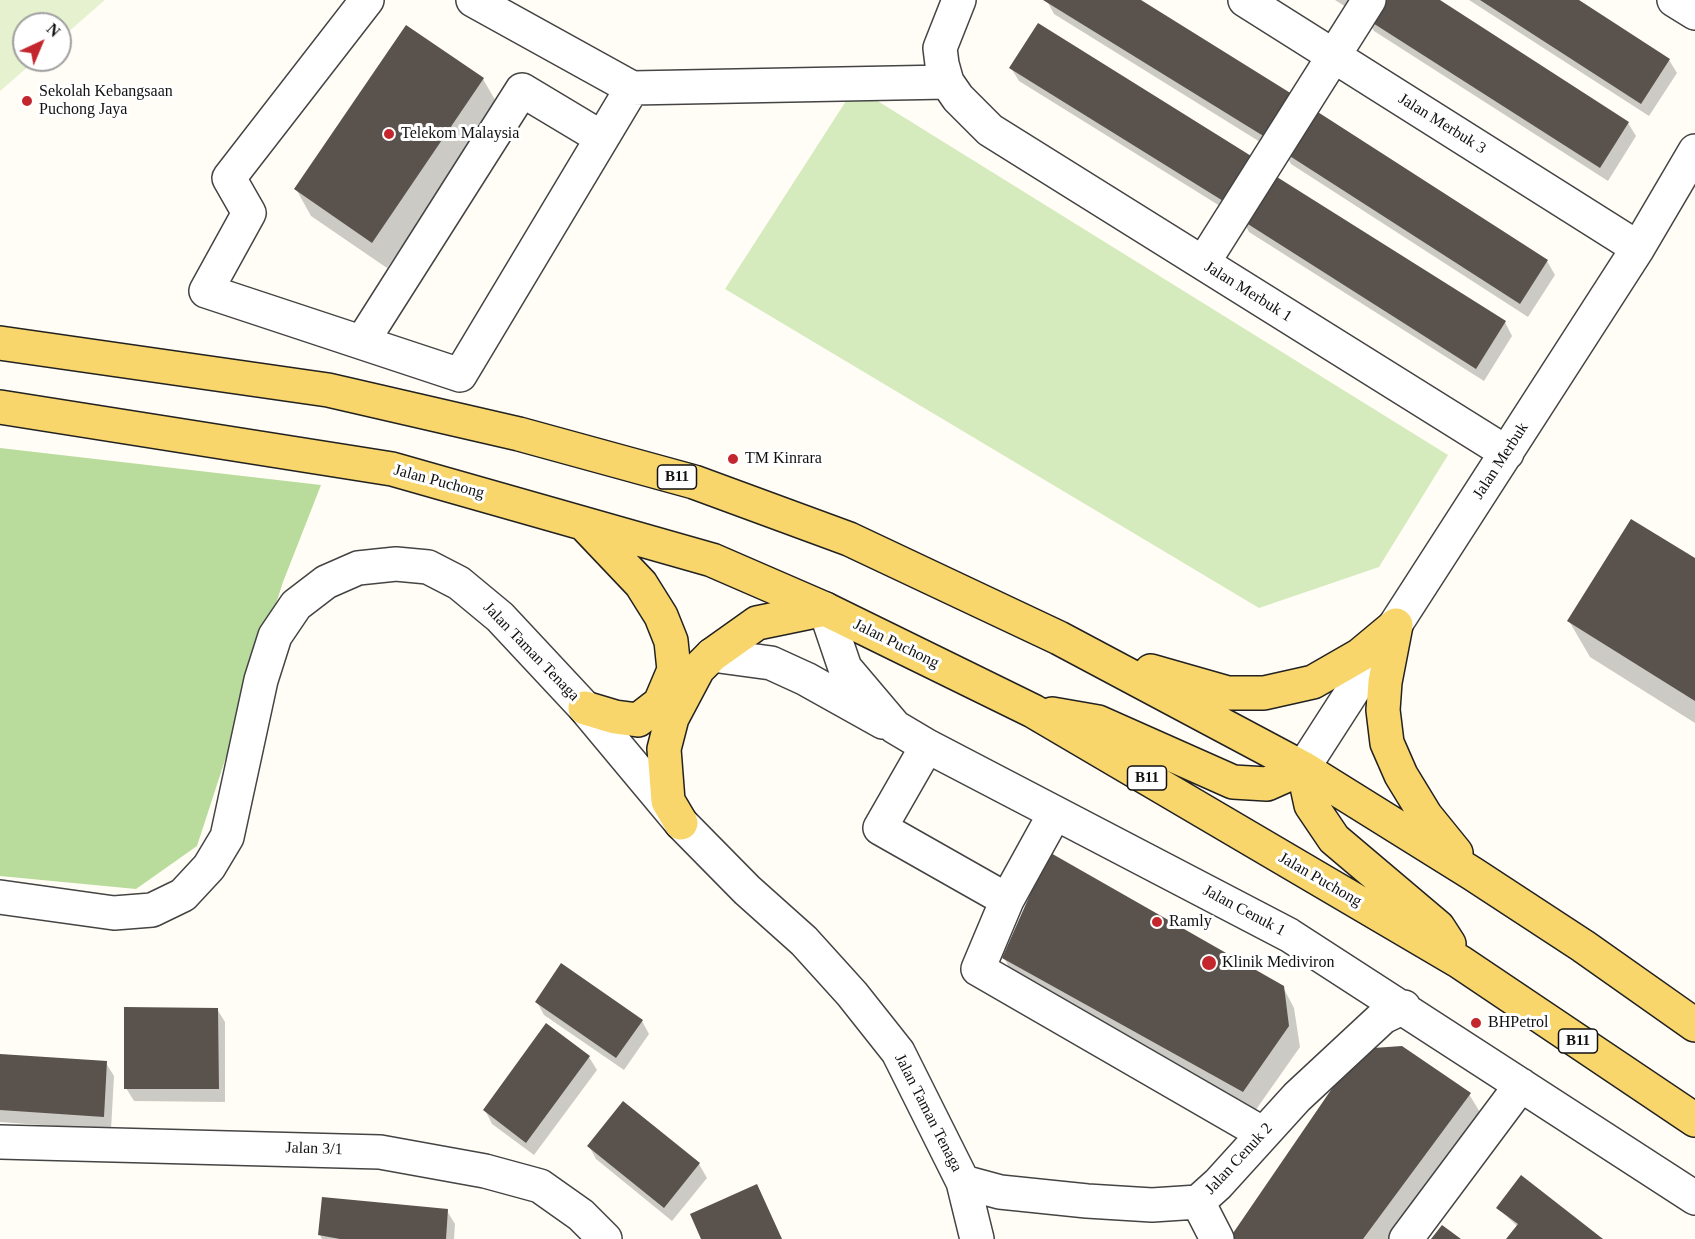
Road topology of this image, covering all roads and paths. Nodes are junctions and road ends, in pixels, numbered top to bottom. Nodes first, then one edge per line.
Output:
1 (367, 0) edge
2 (473, 0) edge
3 (959, 0) edge
4 (1245, 0) edge
5 (1369, 0) edge
6 (1674, 0) edge
7 (1695, 13) edge
8 (1335, 56) junction
9 (947, 82) junction
10 (632, 88) junction
11 (602, 138) junction
12 (1695, 151) edge
13 (1638, 248) junction
14 (1203, 264) junction
15 (362, 342) junction
16 (0, 343) edge
17 (0, 407) edge
18 (1507, 453) junction
19 (581, 521) junction
20 (825, 609) junction
21 (1396, 625) junction
22 (1059, 638) junction
23 (712, 655) junction
24 (585, 708) junction
25 (1033, 711) junction
26 (895, 727) junction
27 (927, 746) junction
28 (1303, 768) junction
29 (1055, 813) junction
30 (681, 823) junction
31 (1473, 874) junction
32 (0, 897) edge
33 (1007, 900) junction
34 (1460, 962) junction
35 (1404, 1007) junction
36 (1695, 1025) edge
37 (1521, 1085) junction
38 (1695, 1120) edge
39 (1262, 1133) junction
40 (0, 1143) edge
41 (963, 1182) junction
42 (1695, 1198) edge
43 (1198, 1202) junction
44 (605, 1239) edge
45 (977, 1239) edge
46 (1216, 1239) edge
47 (1406, 1239) edge

1 - 15 street
2 - 10 street
3 - 9 street
4 - 8 street, Jalan Merbuk 3
5 - 8 street
6 - 7 street
8 - 13 street, Jalan Merbuk 3
8 - 14 street
9 - 10 street
9 - 14 street, Jalan Merbuk 1
10 - 11 street
11 - 15 street
11 - 15 street
12 - 13 street, Jalan Merbuk
13 - 18 street, Jalan Merbuk
14 - 18 street, Jalan Merbuk 1
16 - 22 main road, B11
17 - 19 main road, Jalan Puchong / B11
18 - 21 street, Jalan Merbuk
19 - 20 main road, Jalan Puchong / B11
19 - 24 main road
20 - 23 main road
20 - 25 main road, Jalan Puchong / B11
20 - 26 street, Jalan Cenuk 1
21 - 22 main road
21 - 28 street, Jalan Merbuk
21 - 31 main road
22 - 28 main road, B11
23 - 26 street
23 - 30 main road
24 - 30 street, Jalan Taman Tenaga
24 - 32 street, Jalan Taman Tenaga
25 - 28 main road
25 - 34 main road, Jalan Puchong / B11
26 - 27 street, Jalan Cenuk 1
27 - 29 street, Jalan Cenuk 1
27 - 33 street
28 - 31 main road, B11
28 - 34 main road
29 - 33 street
29 - 35 street, Jalan Cenuk 1
30 - 41 street, Jalan Taman Tenaga
31 - 36 main road, B11
33 - 39 street
34 - 38 main road, Jalan Puchong / B11
35 - 37 street, Jalan Cenuk 1
35 - 39 street, Jalan Cenuk 2
37 - 42 street, Jalan Cenuk 1
37 - 47 street
39 - 43 street, Jalan Cenuk 2
40 - 44 street, Jalan 3/1
41 - 43 street, Jalan Cenuk 2
41 - 45 street, Jalan Taman Tenaga
43 - 46 street

